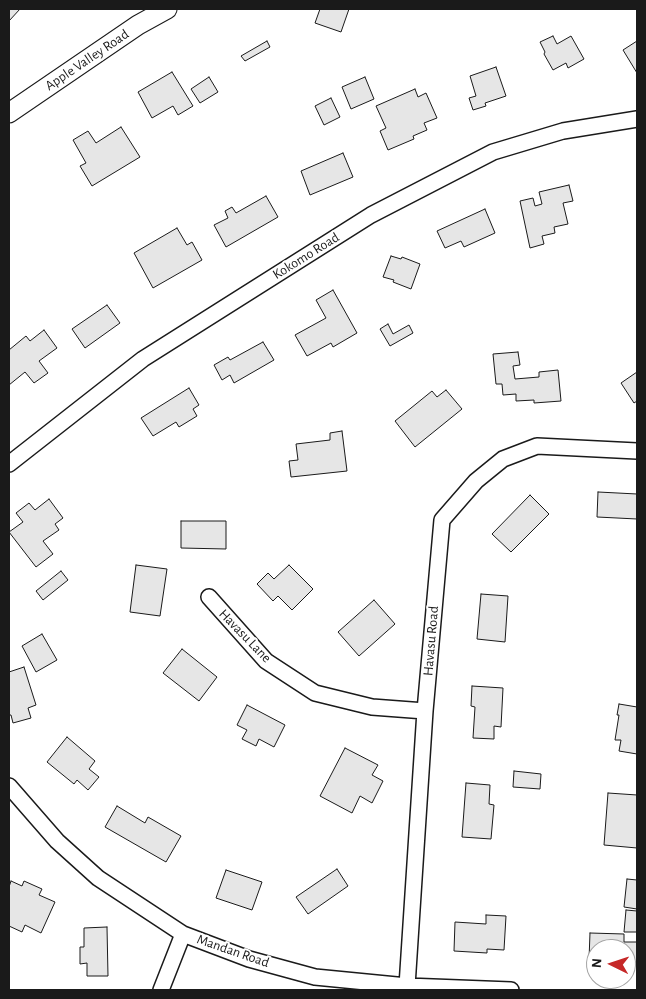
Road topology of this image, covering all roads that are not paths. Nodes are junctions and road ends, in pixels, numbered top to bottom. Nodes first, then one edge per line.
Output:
1 (167, 9) edge
2 (9, 113) edge
3 (637, 119) edge
4 (637, 451) edge
5 (9, 464) edge
6 (209, 597) dead end
7 (425, 711) junction
8 (9, 786) edge
9 (183, 934) junction
10 (407, 986) junction
11 (161, 990) edge
12 (511, 990) edge

1 - 2 main road, Apple Valley Road
3 - 5 street, Kokomo Road
4 - 7 street, Havasu Road
6 - 7 street, Havasu Lane
7 - 10 street, Havasu Road
8 - 9 street, Mandan Road
9 - 10 street, Mandan Road
9 - 11 street
10 - 12 street, Mandan Road

